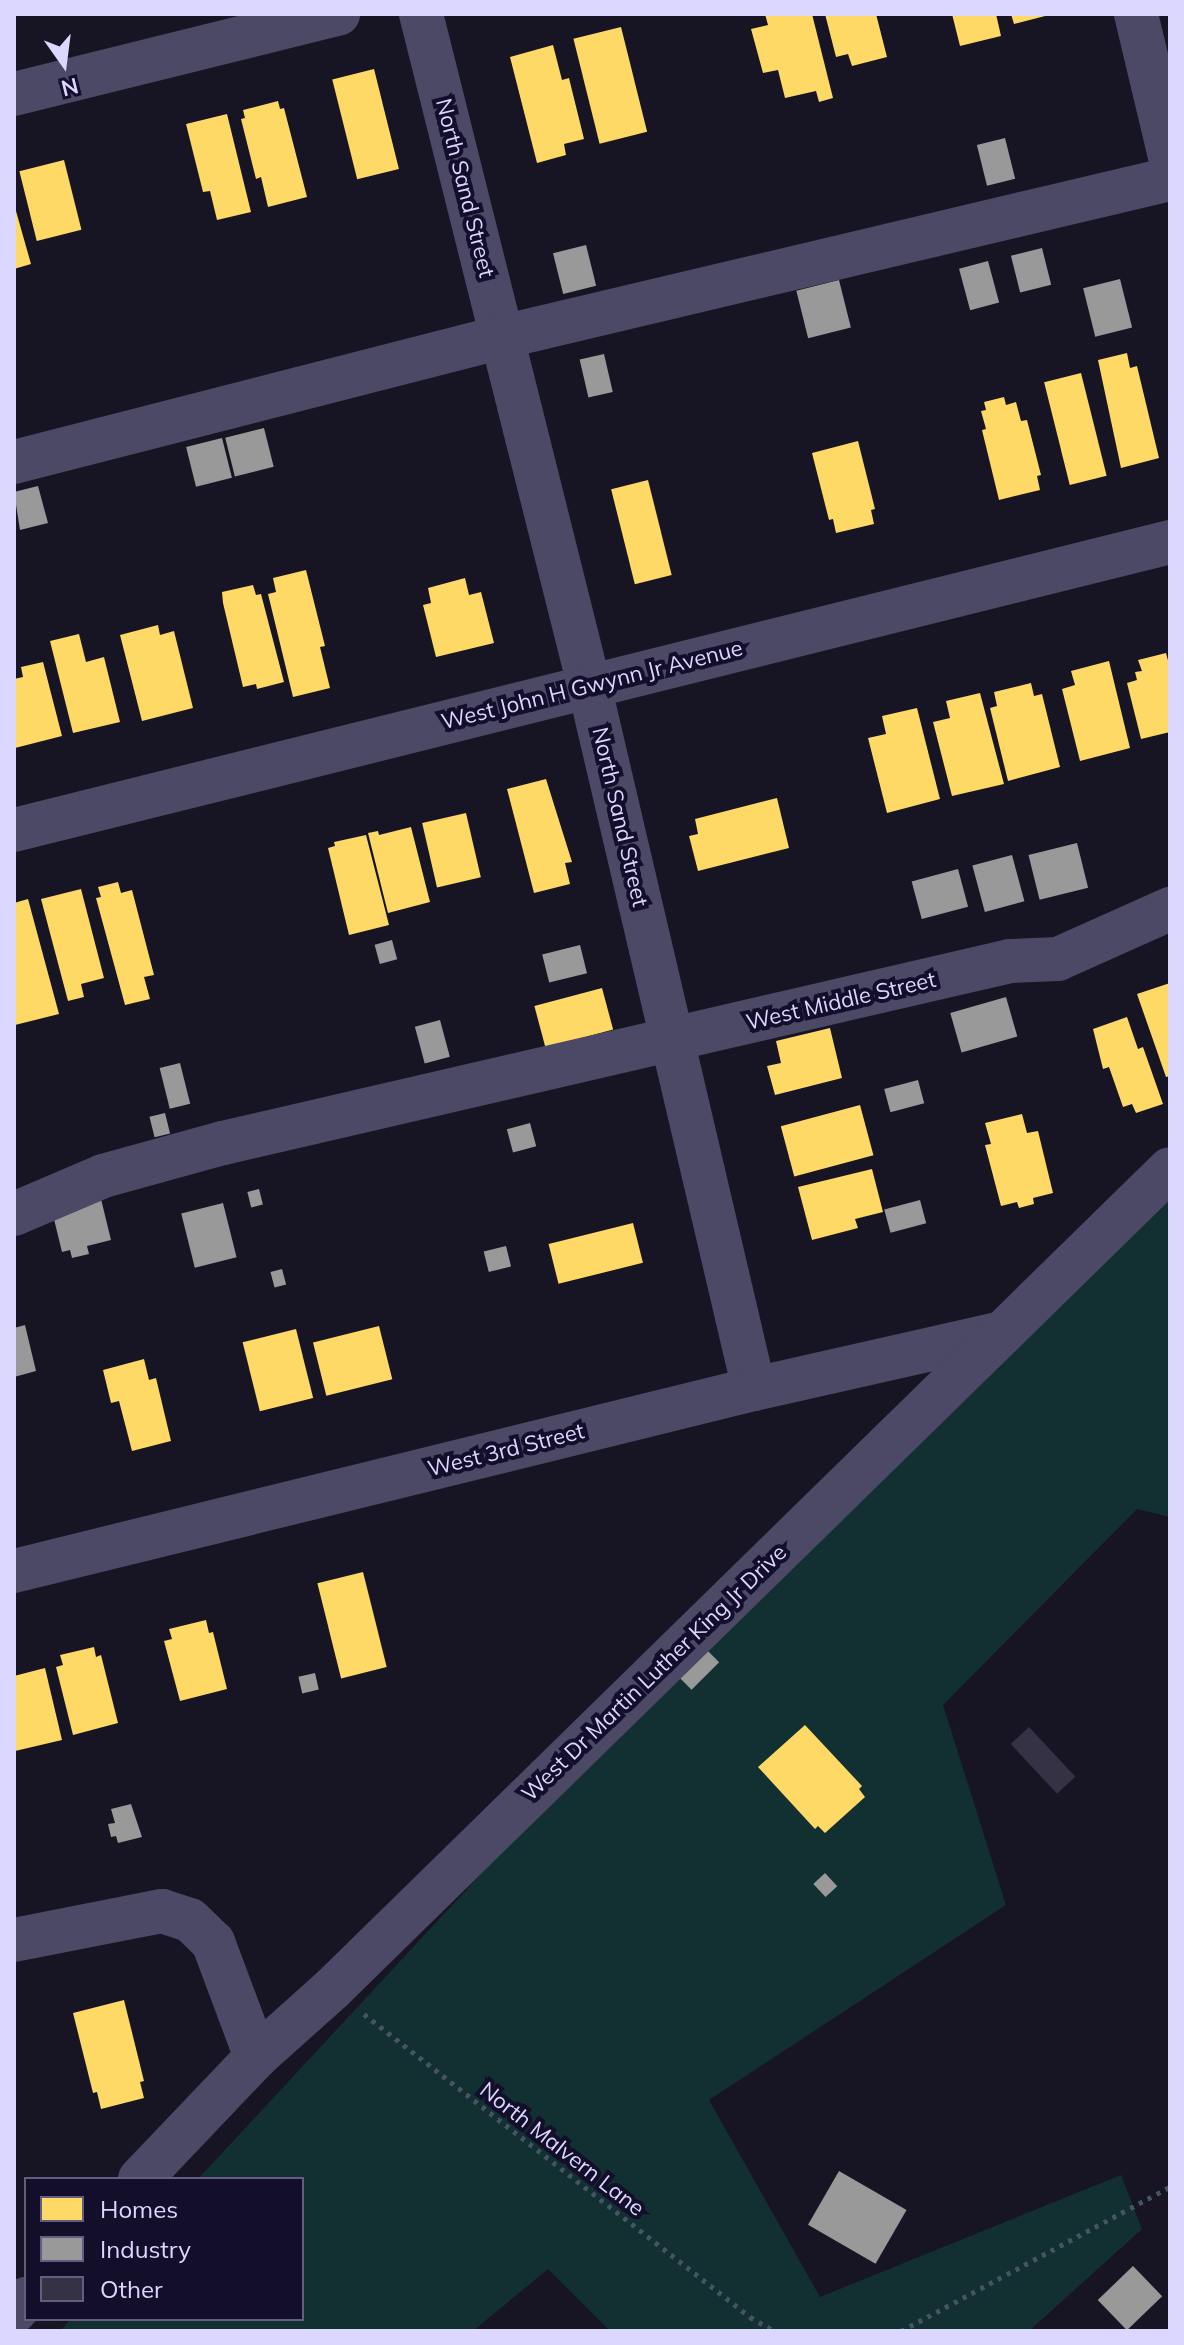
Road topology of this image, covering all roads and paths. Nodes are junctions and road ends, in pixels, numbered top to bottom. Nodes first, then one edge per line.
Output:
1 (338, 14) edge
2 (421, 14) edge
3 (1136, 14) edge
4 (14, 94) edge
5 (1170, 157) edge
6 (1170, 179) edge
7 (502, 337) junction
8 (14, 462) edge
9 (1170, 542) edge
10 (589, 685) junction
11 (14, 830) edge
12 (1170, 909) edge
13 (673, 1040) junction
14 (1170, 1169) edge
15 (14, 1214) edge
16 (999, 1334) junction
17 (754, 1389) junction
18 (14, 1571) edge
19 (14, 1940) edge
20 (332, 1989) junction
21 (256, 2057) junction
22 (142, 2177) edge
23 (1170, 2187) edge
24 (774, 2331) edge
25 (901, 2331) edge

1 - 4 street
2 - 7 street, North Sand Street
3 - 5 street
6 - 7 street
7 - 8 street
7 - 10 street, North Sand Street
9 - 10 street, West John H Gwynn Jr Avenue
10 - 11 street, West John H Gwynn Jr Avenue
10 - 13 street, North Sand Street
12 - 13 street, West Middle Street
13 - 15 street, West Middle Street
13 - 17 street, North Sand Street
14 - 16 street, West Dr Martin Luther King Jr Drive
16 - 17 street, West 3rd Street
16 - 20 street, West Dr Martin Luther King Jr Drive
17 - 18 street, West 3rd Street
19 - 21 street
20 - 21 street, West Dr Martin Luther King Jr Drive
20 - 24 path, North Malvern Lane
21 - 22 street, West Dr Martin Luther King Jr Drive
23 - 25 path

